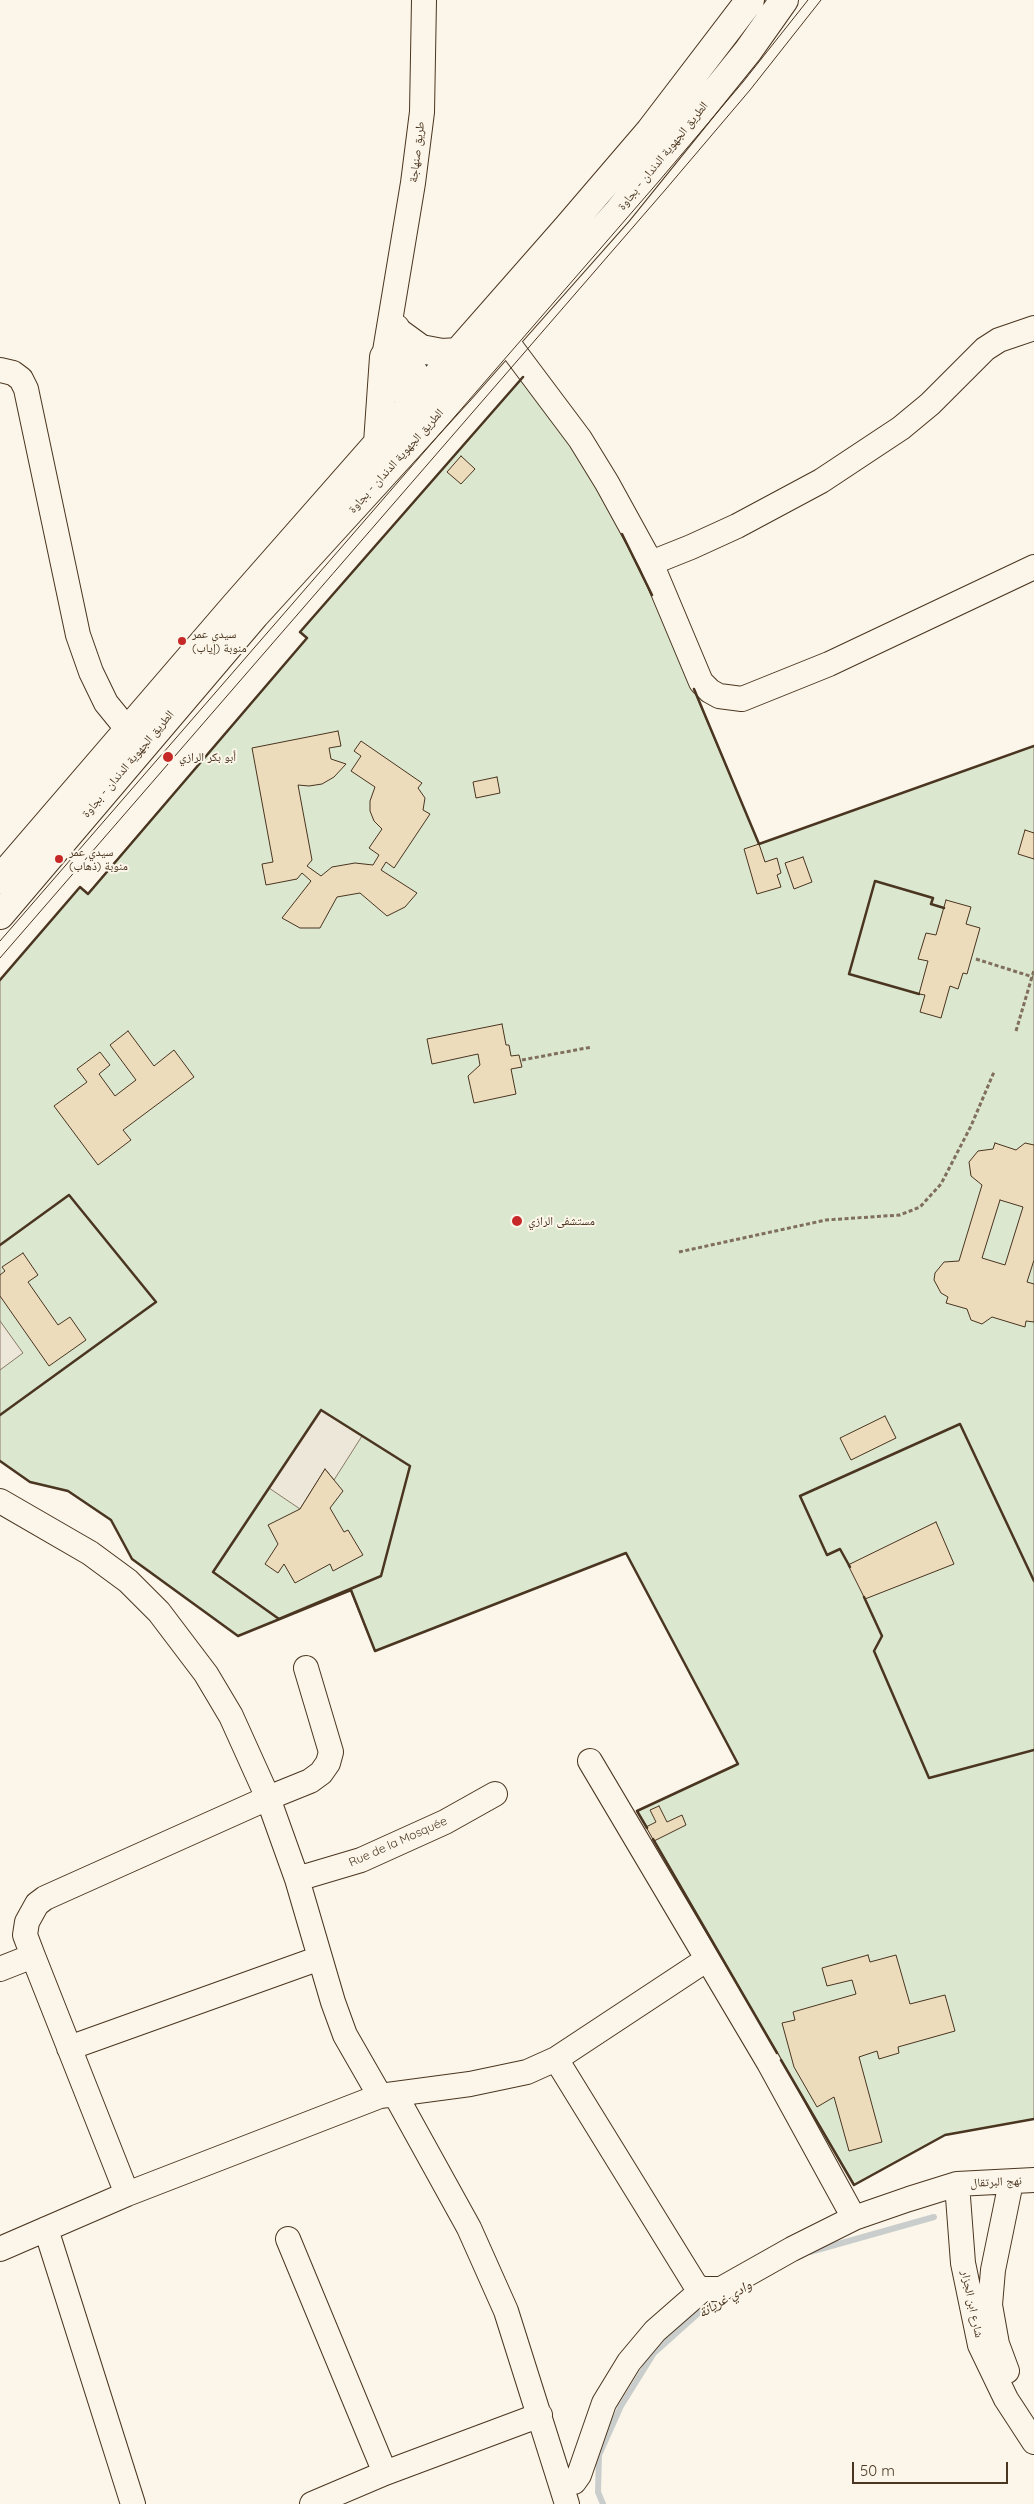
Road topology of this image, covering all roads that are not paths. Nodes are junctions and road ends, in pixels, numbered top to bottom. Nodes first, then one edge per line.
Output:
1 (424, 0) edge
2 (750, 0) edge
3 (784, 0) edge
4 (392, 303) junction
5 (1034, 328) edge
6 (399, 334) junction
7 (505, 340) junction
8 (458, 352) junction
9 (384, 357) junction
10 (0, 370) edge
11 (428, 406) junction
12 (378, 443) junction
13 (651, 563) junction
14 (1034, 567) edge
15 (128, 730) junction
16 (6, 877) edge
17 (0, 915) edge
18 (0, 1501) edge
19 (306, 1668) dead end
20 (590, 1761) dead end
21 (495, 1794) dead end
22 (268, 1798) junction
23 (297, 1879) junction
24 (33, 1956) junction
25 (320, 1958) junction
26 (706, 1960) junction
27 (0, 1969) edge
28 (69, 2048) junction
29 (556, 2059) junction
30 (388, 2096) junction
31 (1023, 2181) edge
32 (958, 2184) junction
33 (127, 2194) junction
34 (854, 2218) junction
35 (46, 2229) junction
36 (288, 2240) dead end
37 (0, 2249) edge
38 (703, 2289) junction
39 (540, 2415) junction
40 (1034, 2441) edge
41 (385, 2473) junction
42 (564, 2494) edge
43 (132, 2504) edge
44 (312, 2504) edge

1 - 4 street, طريق صنهاجة
2 - 8 main road, الطريق الجهوية الدندان - بجاوة
3 - 7 main road, الطريق الجهوية الدندان - بجاوة
4 - 6 street, طريق صنهاجة
4 - 9 street, طريق صنهاجة
5 - 13 street
6 - 8 main road
6 - 11 street, طريق صنهاجة
7 - 11 main road, الطريق الجهوية الدندان - بجاوة
7 - 13 street
8 - 11 main road, الطريق الجهوية الدندان - بجاوة
9 - 11 street
9 - 12 main road
10 - 15 street
11 - 12 main road, الطريق الجهوية الدندان - بجاوة
11 - 16 main road, الطريق الجهوية الدندان - بجاوة
12 - 15 main road, الطريق الجهوية الدندان - بجاوة
13 - 14 street
15 - 16 main road, الطريق الجهوية الدندان - بجاوة
16 - 17 main road, الطريق الجهوية الدندان - بجاوة
18 - 22 street
19 - 22 street
20 - 26 street
21 - 23 street, Rue de la Mosquée
22 - 23 street
22 - 24 street
23 - 25 street
24 - 27 street
24 - 28 street
25 - 28 street
25 - 30 street
26 - 29 street
26 - 34 street
28 - 33 street
29 - 30 street
29 - 38 street
30 - 33 street
30 - 39 street
31 - 32 street, نهج البرتقال
31 - 40 street, شارع ابن الجزار
32 - 34 street, نهج البرتقال
32 - 40 street, شارع ابن الجزار
33 - 35 street
34 - 38 street, نهج البرتقال
35 - 37 street
35 - 43 street
36 - 41 street
38 - 42 street
39 - 41 street
39 - 42 street
41 - 44 street

